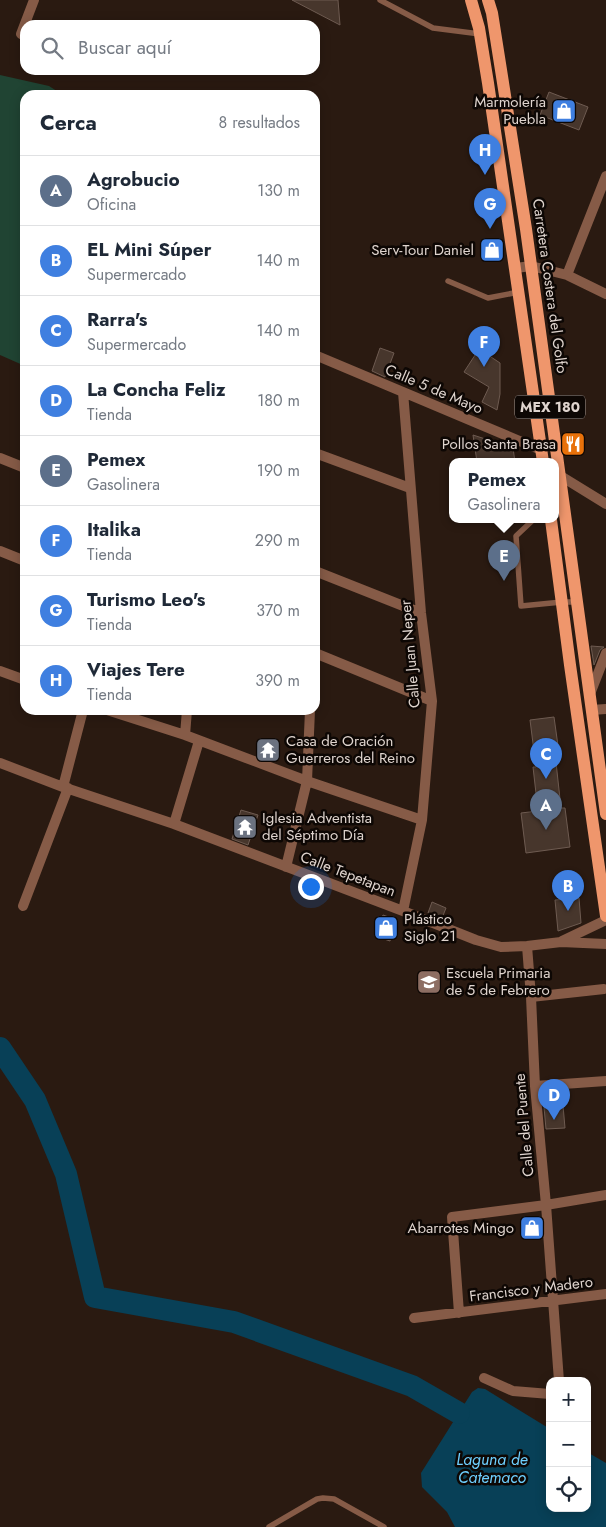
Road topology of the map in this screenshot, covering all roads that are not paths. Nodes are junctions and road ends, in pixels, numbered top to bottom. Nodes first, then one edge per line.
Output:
1 (34, 0) edge
2 (380, 0) edge
3 (471, 0) edge
4 (488, 0) edge
5 (26, 20) edge
6 (480, 34) junction
7 (606, 176) edge
8 (531, 266) junction
9 (516, 268) junction
10 (566, 275) junction
11 (448, 281) dead end
12 (519, 292) junction
13 (606, 294) edge
14 (320, 357) edge
15 (404, 392) junction
16 (320, 455) edge
17 (542, 456) edge
18 (0, 458) edge
19 (557, 458) edge
20 (20, 466) edge
21 (559, 475) joint
22 (410, 488) junction
23 (559, 503) edge
24 (606, 504) edge
25 (530, 523) edge
26 (551, 523) edge
27 (0, 551) edge
28 (20, 559) edge
29 (320, 573) edge
30 (562, 602) junction
31 (576, 602) junction
32 (421, 613) junction
33 (606, 653) edge
34 (320, 655) edge
35 (0, 671) edge
36 (20, 678) edge
37 (589, 696) junction
38 (432, 701) junction
39 (606, 709) edge
40 (591, 710) junction
41 (82, 715) edge
42 (123, 715) edge
43 (187, 715) edge
44 (310, 715) edge
45 (185, 735) junction
46 (199, 741) junction
47 (0, 763) edge
48 (307, 782) junction
49 (65, 788) junction
50 (605, 799) edge
51 (606, 814) edge
52 (422, 820) junction
53 (174, 824) junction
54 (286, 867) junction
55 (23, 906) dead end
56 (403, 911) junction
57 (606, 916) edge
58 (606, 920) edge
59 (561, 942) junction
60 (606, 944) edge
61 (528, 946) junction
62 (604, 989) dead end
63 (531, 997) junction
64 (606, 1081) edge
65 (535, 1086) junction
66 (606, 1195) edge
67 (546, 1206) junction
68 (606, 1294) edge
69 (552, 1302) junction
70 (459, 1313) junction
71 (414, 1318) dead end
72 (559, 1377) edge
73 (484, 1378) dead end
74 (546, 1394) edge
75 (268, 1527) edge
76 (384, 1527) edge

1 - 5 street
2 - 6 lane
3 - 6 main road, Carretera Costera del Golfo / MEX 180
4 - 8 main road, Carretera Costera del Golfo / MEX 180
6 - 9 main road, Carretera Costera del Golfo / MEX 180
7 - 10 street
8 - 9 street
8 - 10 street
8 - 19 main road, Carretera Costera del Golfo / MEX 180
9 - 12 main road, Carretera Costera del Golfo / MEX 180
10 - 13 street
11 - 12 lane
12 - 17 main road, Carretera Costera del Golfo / MEX 180
14 - 15 street, Calle 5 de Mayo
15 - 17 street, Calle 5 de Mayo
15 - 22 street, Calle Juan Neper
16 - 22 street
18 - 20 street
21 - 23 main road, Carretera Costera del Golfo / MEX 180
21 - 24 street
22 - 32 street, Calle Juan Neper
23 - 31 main road, Carretera Costera del Golfo / MEX 180
25 - 30 lane
26 - 30 main road
27 - 28 street
29 - 32 street
30 - 31 lane
30 - 57 main road
31 - 37 main road, Carretera Costera del Golfo / MEX 180
32 - 38 street, Calle Juan Neper
33 - 37 street
34 - 38 street
35 - 36 street
37 - 40 main road, Carretera Costera del Golfo / MEX 180
38 - 52 street, Calle Juan Neper
39 - 40 street
40 - 50 main road, Carretera Costera del Golfo / MEX 180
41 - 49 street
42 - 45 street
43 - 45 street
44 - 48 street
45 - 46 street
46 - 48 street
46 - 53 street
47 - 49 street, Calle Tepetapan
48 - 52 street
48 - 54 street
49 - 53 street, Calle Tepetapan
49 - 55 street
50 - 51 main road, Carretera Costera del Golfo / MEX 180
52 - 56 street, Calle Juan Neper
53 - 54 street, Calle Tepetapan
54 - 56 street, Calle Tepetapan
56 - 61 street, Calle Tepetapan
58 - 59 street
59 - 60 street, Calle Tepetapan
59 - 61 street, Calle Tepetapan
61 - 63 street, Calle del Puente
62 - 63 street
63 - 65 street, Calle del Puente
64 - 65 street
65 - 67 street, Calle del Puente
66 - 67 street
67 - 69 street, Calle del Puente
67 - 70 street
68 - 69 street, Francisco y Madero
69 - 70 street, Francisco y Madero
69 - 72 street, Calle del Puente
70 - 71 street, Francisco y Madero
73 - 74 street
75 - 76 lane

